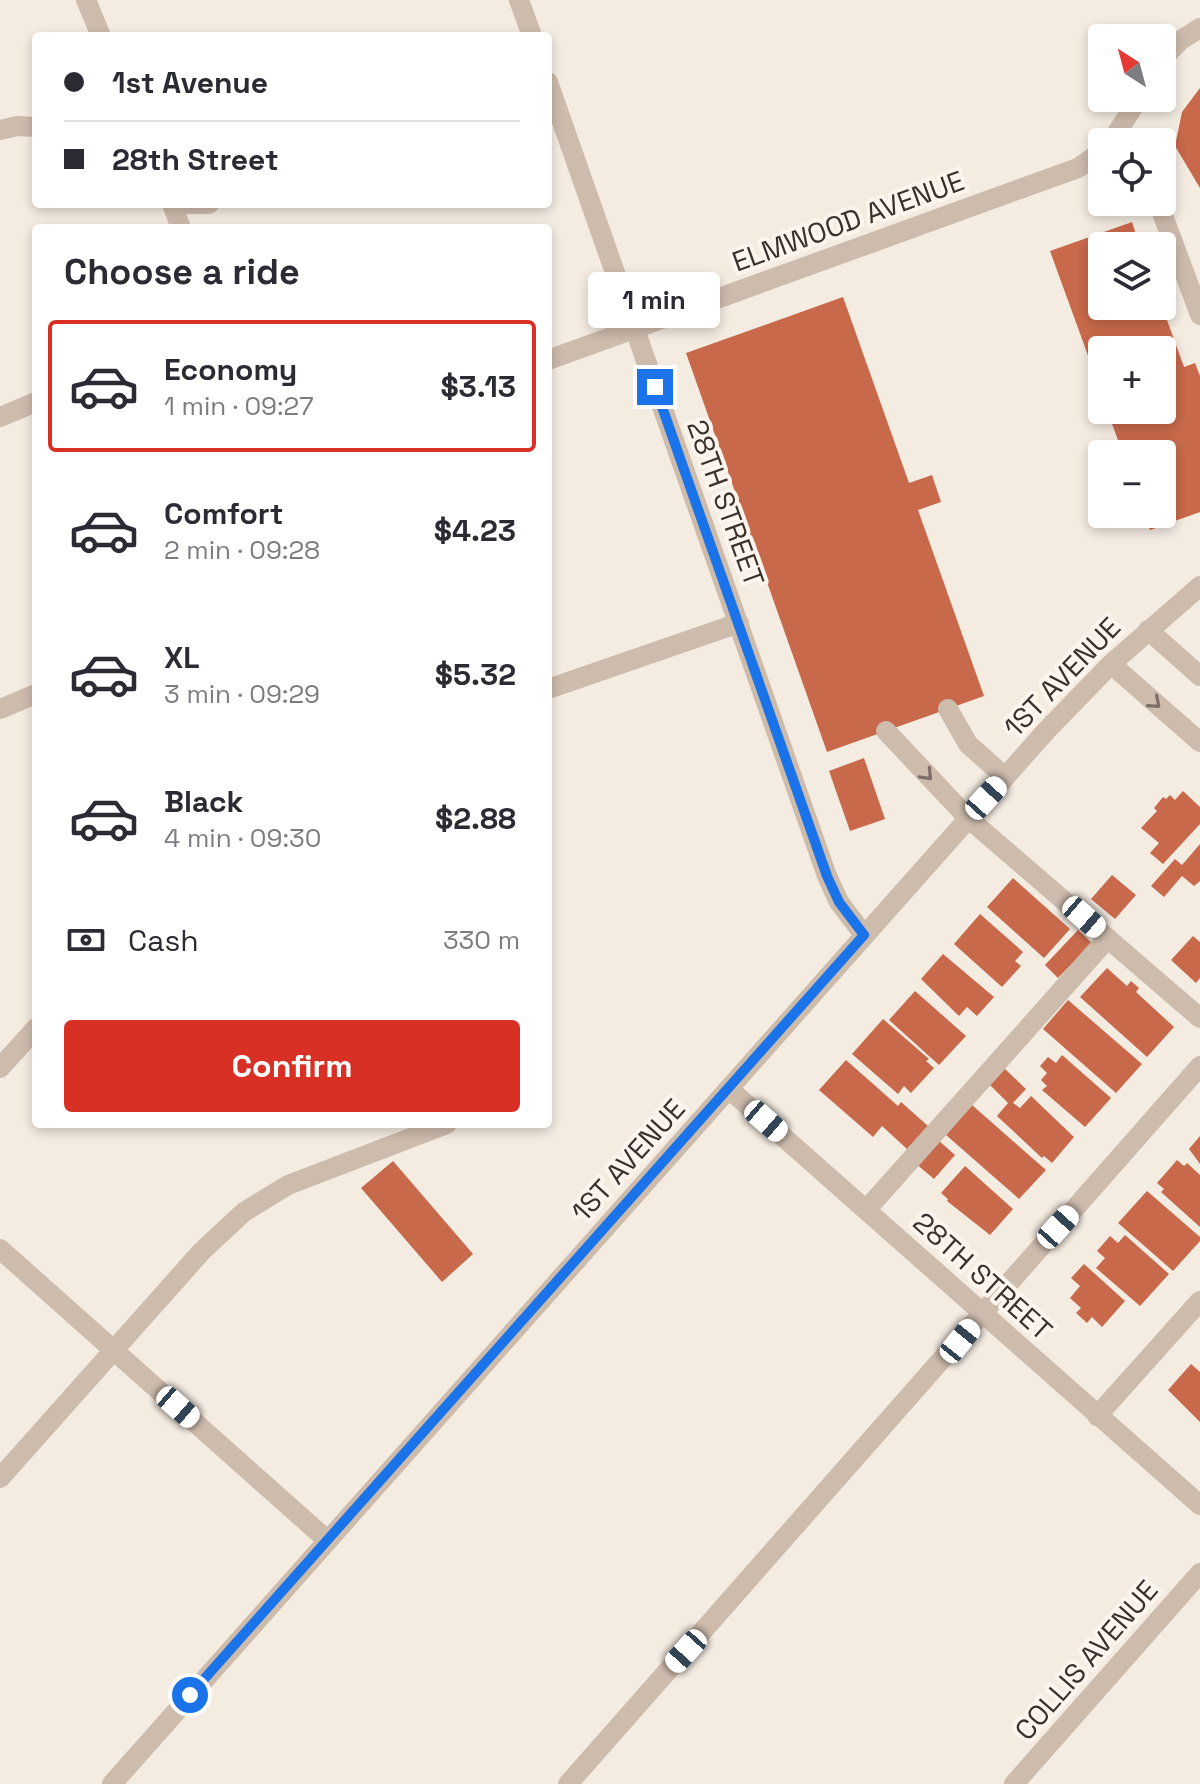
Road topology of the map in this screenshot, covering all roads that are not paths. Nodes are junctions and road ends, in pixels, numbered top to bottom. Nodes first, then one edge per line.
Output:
1 (86, 0) edge
2 (519, 0) edge
3 (1200, 28) edge
4 (99, 32) edge
5 (531, 32) edge
6 (1176, 45) edge
7 (552, 93) edge
8 (32, 127) edge
9 (0, 130) edge
10 (1088, 161) edge
11 (1163, 216) edge
12 (1200, 315) edge
13 (634, 328) junction
14 (552, 359) edge
15 (32, 404) edge
16 (0, 417) edge
17 (1200, 586) edge
18 (739, 623) junction
19 (1148, 630) junction
20 (1111, 664) junction
21 (1200, 676) edge
22 (552, 688) edge
23 (32, 696) edge
24 (0, 709) edge
25 (948, 709) dead end
26 (886, 731) dead end
27 (1200, 742) edge
28 (1005, 777) junction
29 (968, 818) junction
30 (864, 935) junction
31 (1108, 938) junction
32 (1200, 1018) edge
33 (32, 1032) edge
34 (1200, 1066) edge
35 (0, 1068) edge
36 (729, 1089) junction
37 (437, 1128) edge
38 (867, 1209) junction
39 (0, 1249) edge
40 (1200, 1301) edge
41 (983, 1313) junction
42 (113, 1351) junction
43 (1097, 1416) junction
44 (0, 1478) edge
45 (1200, 1505) edge
46 (327, 1540) junction
47 (1200, 1573) edge
48 (112, 1784) edge
49 (568, 1784) edge
50 (1014, 1784) edge

1 - 4 street
2 - 5 street
3 - 6 street
7 - 13 street, 28TH STREET
8 - 9 street
10 - 13 street, ELMWOOD AVENUE
11 - 12 street
13 - 14 street, ELMWOOD AVENUE
13 - 18 street, 28TH STREET
15 - 16 street
17 - 19 street, 1ST AVENUE
18 - 22 street
18 - 30 street, 28TH STREET
19 - 20 street, 1ST AVENUE
19 - 21 street
20 -> 27 street
20 - 28 street, 1ST AVENUE
23 - 24 street
25 - 28 street
26 -> 29 street
28 - 29 street, 1ST AVENUE
29 - 30 street, 1ST AVENUE
29 - 31 street
30 - 36 street, 1ST AVENUE
31 - 32 street
31 - 38 street
33 - 35 street
34 - 41 street
36 - 38 street, 28TH STREET
36 - 46 street, 1ST AVENUE
37 - 42 street
38 - 41 street, 28TH STREET
39 - 42 street
40 - 43 street
41 - 43 street, 28TH STREET
41 - 49 street
42 - 44 street
42 - 46 street
43 - 45 street, 28TH STREET
46 - 48 street, 1ST AVENUE
47 - 50 street, COLLIS AVENUE

